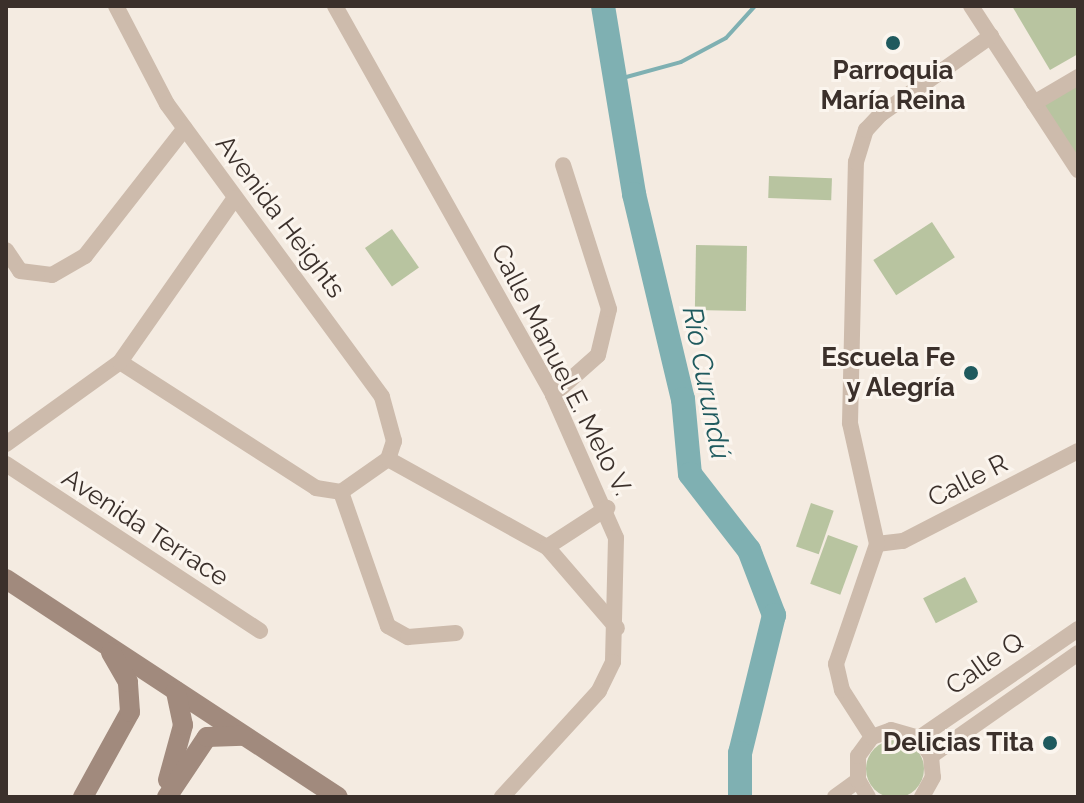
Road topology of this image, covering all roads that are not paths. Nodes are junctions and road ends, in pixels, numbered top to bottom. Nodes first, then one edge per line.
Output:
1 (116, 6) edge
2 (335, 6) edge
3 (971, 6) edge
4 (991, 36) junction
5 (1078, 77) edge
6 (1034, 103) junction
7 (185, 128) junction
8 (563, 165) dead end
9 (1078, 170) edge
10 (235, 198) junction
11 (6, 250) edge
12 (120, 362) junction
13 (553, 395) junction
14 (6, 444) edge
15 (1078, 451) edge
16 (388, 459) junction
17 (6, 464) edge
18 (341, 492) junction
19 (607, 508) junction
20 (877, 544) junction
21 (547, 547) junction
22 (6, 579) edge
23 (617, 628) junction
24 (1078, 629) edge
25 (260, 631) dead end
26 (456, 633) dead end
27 (106, 647) junction
28 (1078, 653) edge
29 (176, 691) junction
30 (247, 736) junction
31 (872, 737) junction
32 (919, 738) junction
33 (931, 756) junction
34 (858, 780) junction
35 (85, 794) edge
36 (159, 797) edge
37 (167, 797) edge
38 (338, 797) edge
39 (502, 797) edge
40 (835, 797) edge
41 (868, 797) edge
42 (922, 797) edge

1 - 7 street, Avenida Heights
2 - 13 street, Calle Manuel E. Melo V.
3 - 4 street
4 - 6 street
4 - 20 street
5 - 6 street
6 - 9 street
7 - 10 street, Avenida Heights
7 - 11 street
8 - 13 street
10 - 12 street
10 - 16 street, Avenida Heights
12 - 14 street
12 - 18 street
13 - 19 street, Calle Manuel E. Melo V.
15 - 20 street, Calle R
16 - 18 street
16 - 21 street
17 - 25 street, Avenida Terrace
18 - 26 street
19 - 21 street
19 - 23 street, Calle Manuel E. Melo V.
20 - 31 street
21 - 23 street
22 - 27 main road
23 - 39 street, Calle Manuel E. Melo V.
24 - 32 street, Calle Q
27 - 29 main road
27 - 35 main road
28 - 33 street, Calle Q
29 - 30 main road
29 - 36 main road
30 - 37 main road
30 - 38 main road
31 - 32 street
31 - 34 street
32 - 33 street
33 - 42 street
34 - 40 street
34 - 41 street

